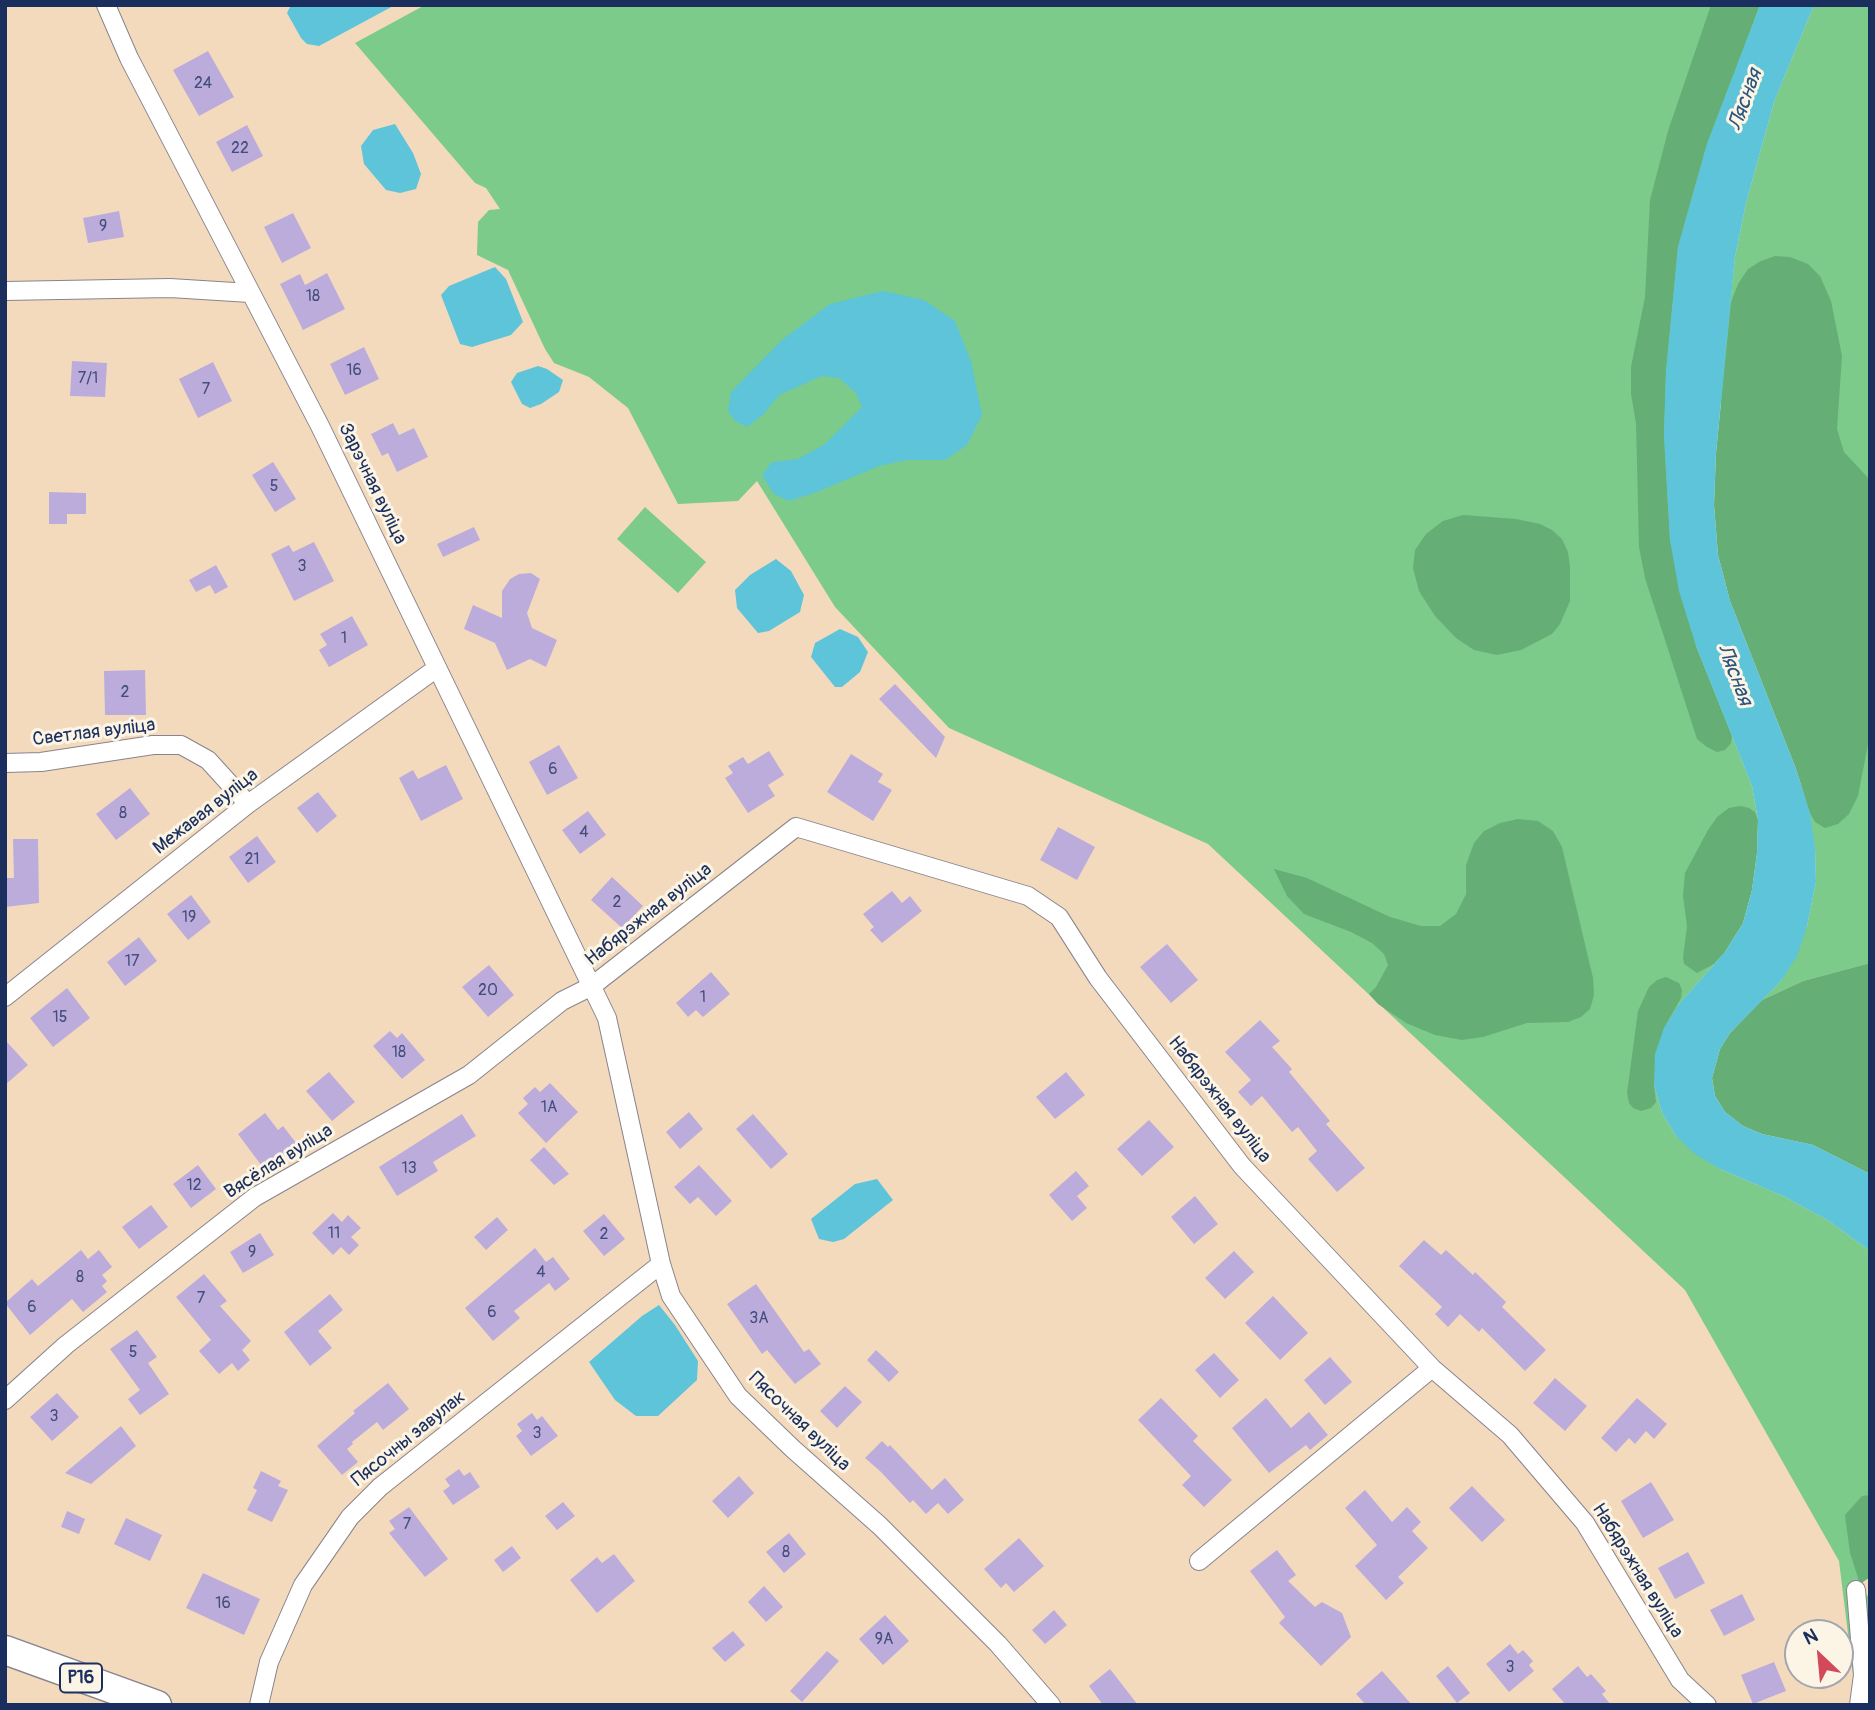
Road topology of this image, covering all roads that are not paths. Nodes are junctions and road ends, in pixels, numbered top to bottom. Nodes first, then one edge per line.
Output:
1 (106, 5) edge
2 (5, 291) edge
3 (250, 293) junction
4 (438, 668) junction
5 (5, 763) edge
6 (248, 804) junction
7 (592, 986) junction
8 (5, 997) edge
9 (661, 1264) junction
10 (1432, 1368) junction
11 (5, 1400) edge
12 (1199, 1561) dead end
13 (1856, 1590) dead end
14 (5, 1650) edge
15 (157, 1705) edge
16 (259, 1705) edge
17 (1051, 1705) edge
18 (1707, 1705) edge
19 (1859, 1705) edge

1 - 3 street, Зарэчная вуліца
2 - 3 street
3 - 4 street, Зарэчная вуліца
4 - 6 street, Межавая вуліца
4 - 7 street, Зарэчная вуліца
5 - 6 street, Светлая вуліца
6 - 8 street, Межавая вуліца
7 - 9 street, Пясочная вуліца
7 - 10 street, Набярэжная вуліца
7 - 11 street, Вясёлая вуліца
9 - 16 street, Пясочны завулак
9 - 17 street, Пясочная вуліца
10 - 12 street
10 - 18 street, Набярэжная вуліца
13 - 19 street
14 - 15 main road, Р16

